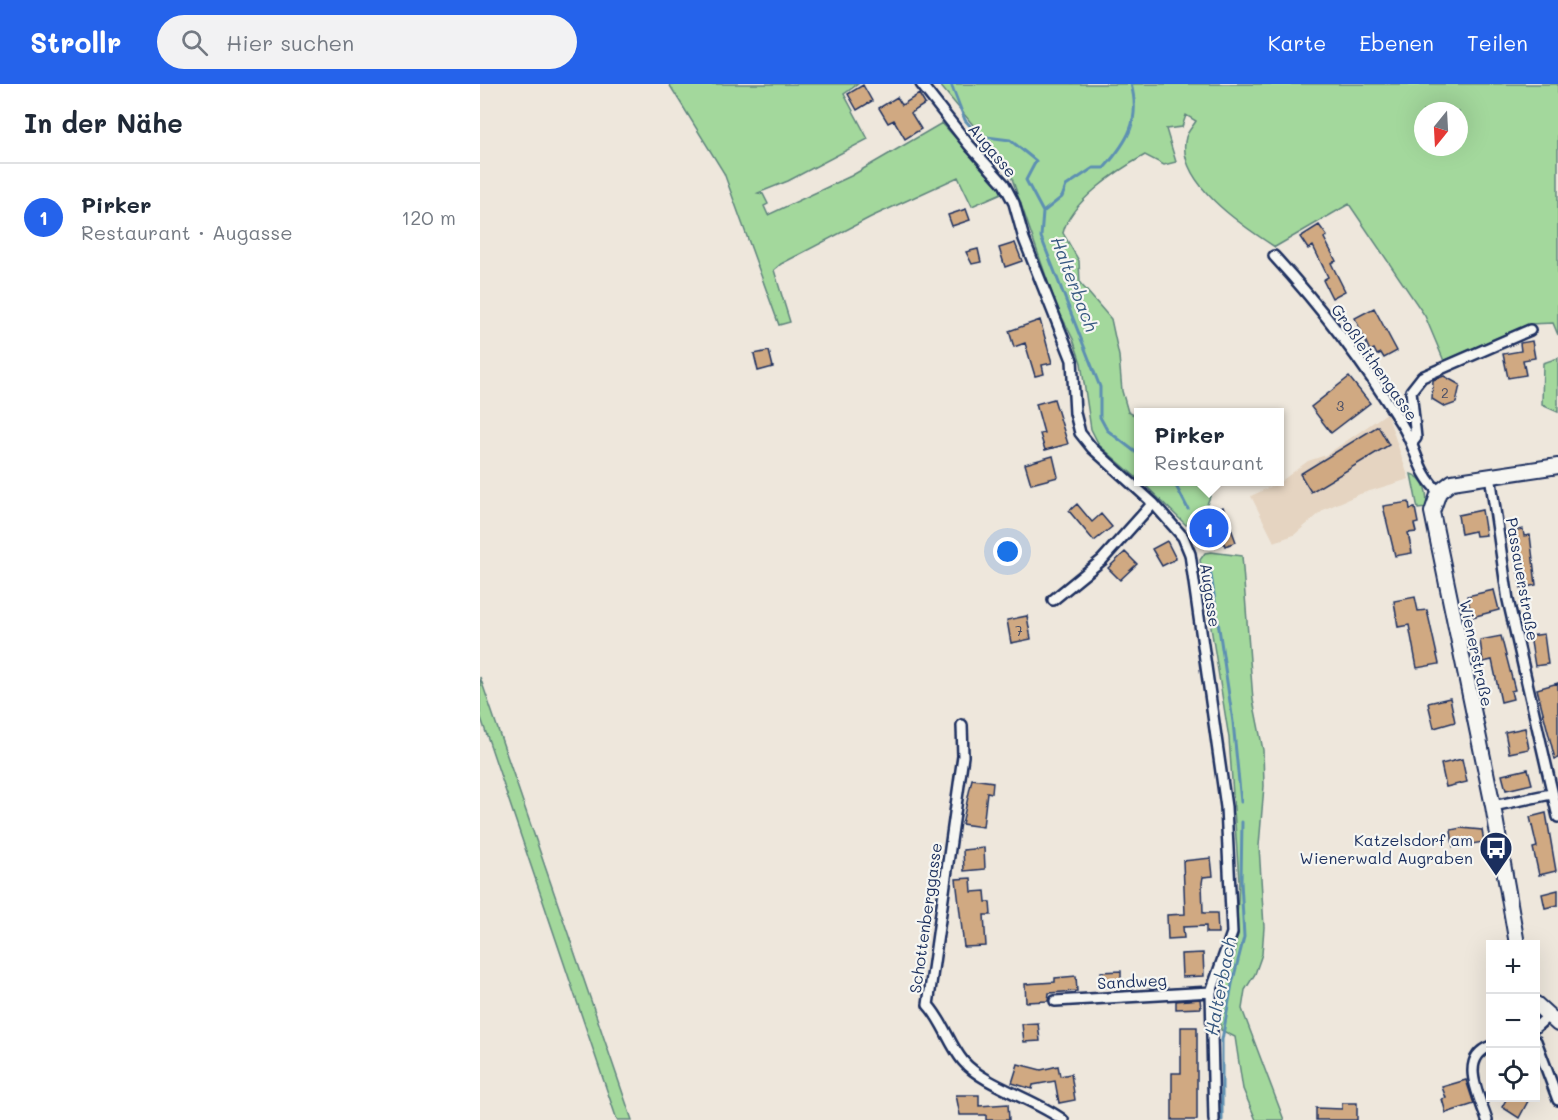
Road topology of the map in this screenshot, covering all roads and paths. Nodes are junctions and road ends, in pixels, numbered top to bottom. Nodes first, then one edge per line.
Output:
1 (921, 84) edge
2 (1274, 256) dead end
3 (1530, 330) dead end
4 (1412, 442) junction
5 (1558, 466) edge
6 (1490, 475) junction
7 (1134, 486) edge
8 (1134, 486) edge
9 (1439, 492) junction
10 (1153, 503) junction
11 (1053, 600) dead end
12 (963, 725) dead end
13 (1551, 794) junction
14 (1492, 806) junction
15 (1558, 818) edge
16 (1516, 940) edge
17 (1211, 992) junction
18 (1055, 1001) dead end
19 (1540, 1008) edge
20 (1553, 1021) edge
21 (1486, 1048) edge
22 (1539, 1048) edge
23 (1558, 1100) edge
24 (1063, 1120) edge
25 (1214, 1120) edge
26 (1486, 1120) edge

1 - 8 street, Augasse
2 - 4 street, Großleithengasse
3 - 4 street
4 - 9 street, Großleithengasse
5 - 6 street
6 - 9 street
6 - 13 street, Passauerstraße
7 - 10 street, Augasse
9 - 14 street, Wienerstraße
10 - 11 street
10 - 17 street, Augasse
12 - 24 street, Schottenberggasse
13 - 14 street
13 - 15 street, Passauerstraße
14 - 16 street, Wienerstraße
17 - 18 street, Sandweg
17 - 25 street, Augasse
19 - 20 street
21 - 26 street
22 - 23 street

